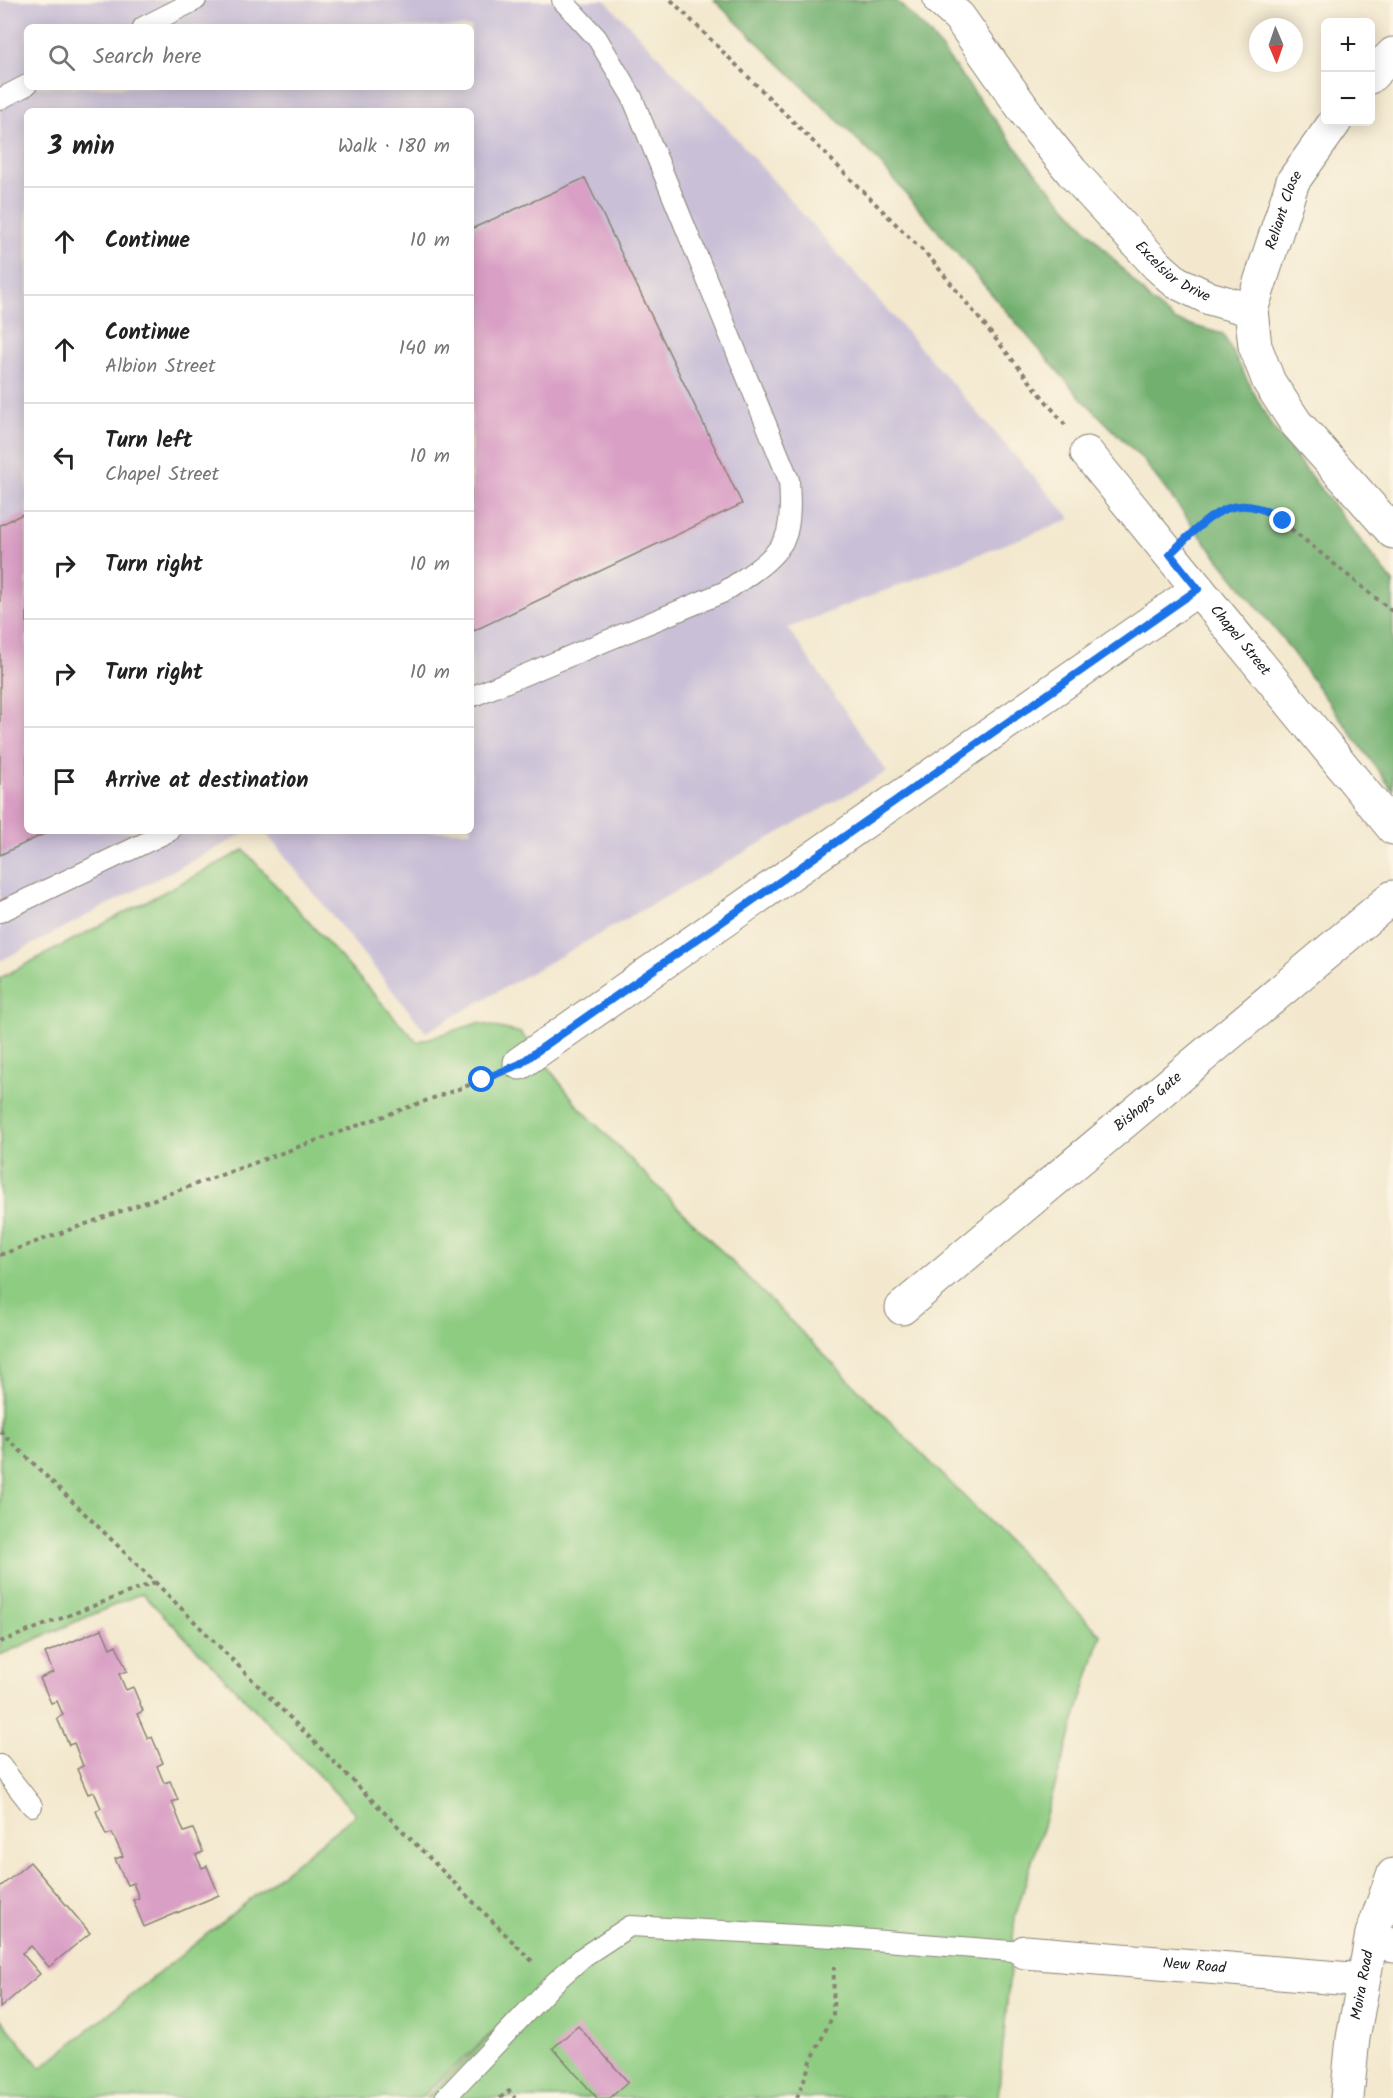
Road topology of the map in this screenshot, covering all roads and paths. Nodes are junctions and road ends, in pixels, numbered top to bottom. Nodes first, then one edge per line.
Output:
1 (196, 0) edge
2 (562, 0) edge
3 (671, 0) edge
4 (958, 6) edge
5 (149, 24) edge
6 (1393, 54) edge
7 (1375, 73) edge
8 (24, 87) edge
9 (0, 99) edge
10 (1332, 126) edge
11 (1251, 310) junction
12 (1089, 454) joint
13 (1393, 532) edge
14 (1170, 554) junction
15 (1198, 589) junction
16 (1393, 612) edge
17 (474, 696) edge
18 (1393, 828) edge
19 (164, 834) edge
20 (1393, 897) edge
21 (0, 912) edge
22 (520, 1064) joint
23 (0, 1255) edge
24 (902, 1308) dead end
25 (0, 1431) edge
26 (155, 1582) junction
27 (0, 1642) edge
28 (0, 1765) edge
29 (32, 1806) dead end
30 (1393, 1875) edge
31 (834, 1937) junction
32 (1382, 1940) edge
33 (1025, 1952) joint
34 (1363, 1980) junction
35 (554, 1983) junction
36 (445, 2098) edge
37 (500, 2098) edge
38 (515, 2098) edge
39 (797, 2098) edge
40 (1347, 2098) edge

1 - 5 lane
2 - 17 lane
3 - 12 path
4 - 11 street, Excelsior Drive
6 - 7 street
8 - 9 lane
10 - 11 street, Reliant Close
11 - 13 street
12 - 14 street, Chapel Street
14 - 15 street, Chapel Street
14 - 16 path
15 - 18 street, Chapel Street
15 - 22 street
19 - 21 lane
20 - 24 street, Bishops Gate
22 - 23 path
25 - 26 path
26 - 27 path
26 - 35 path
28 - 29 lane
30 - 32 street, Moira Road
31 - 33 lane
31 - 35 lane
31 - 39 path
32 - 34 street, Moira Road
33 - 34 street, New Road
34 - 40 street, Moira Road
35 - 36 lane
37 - 38 path

